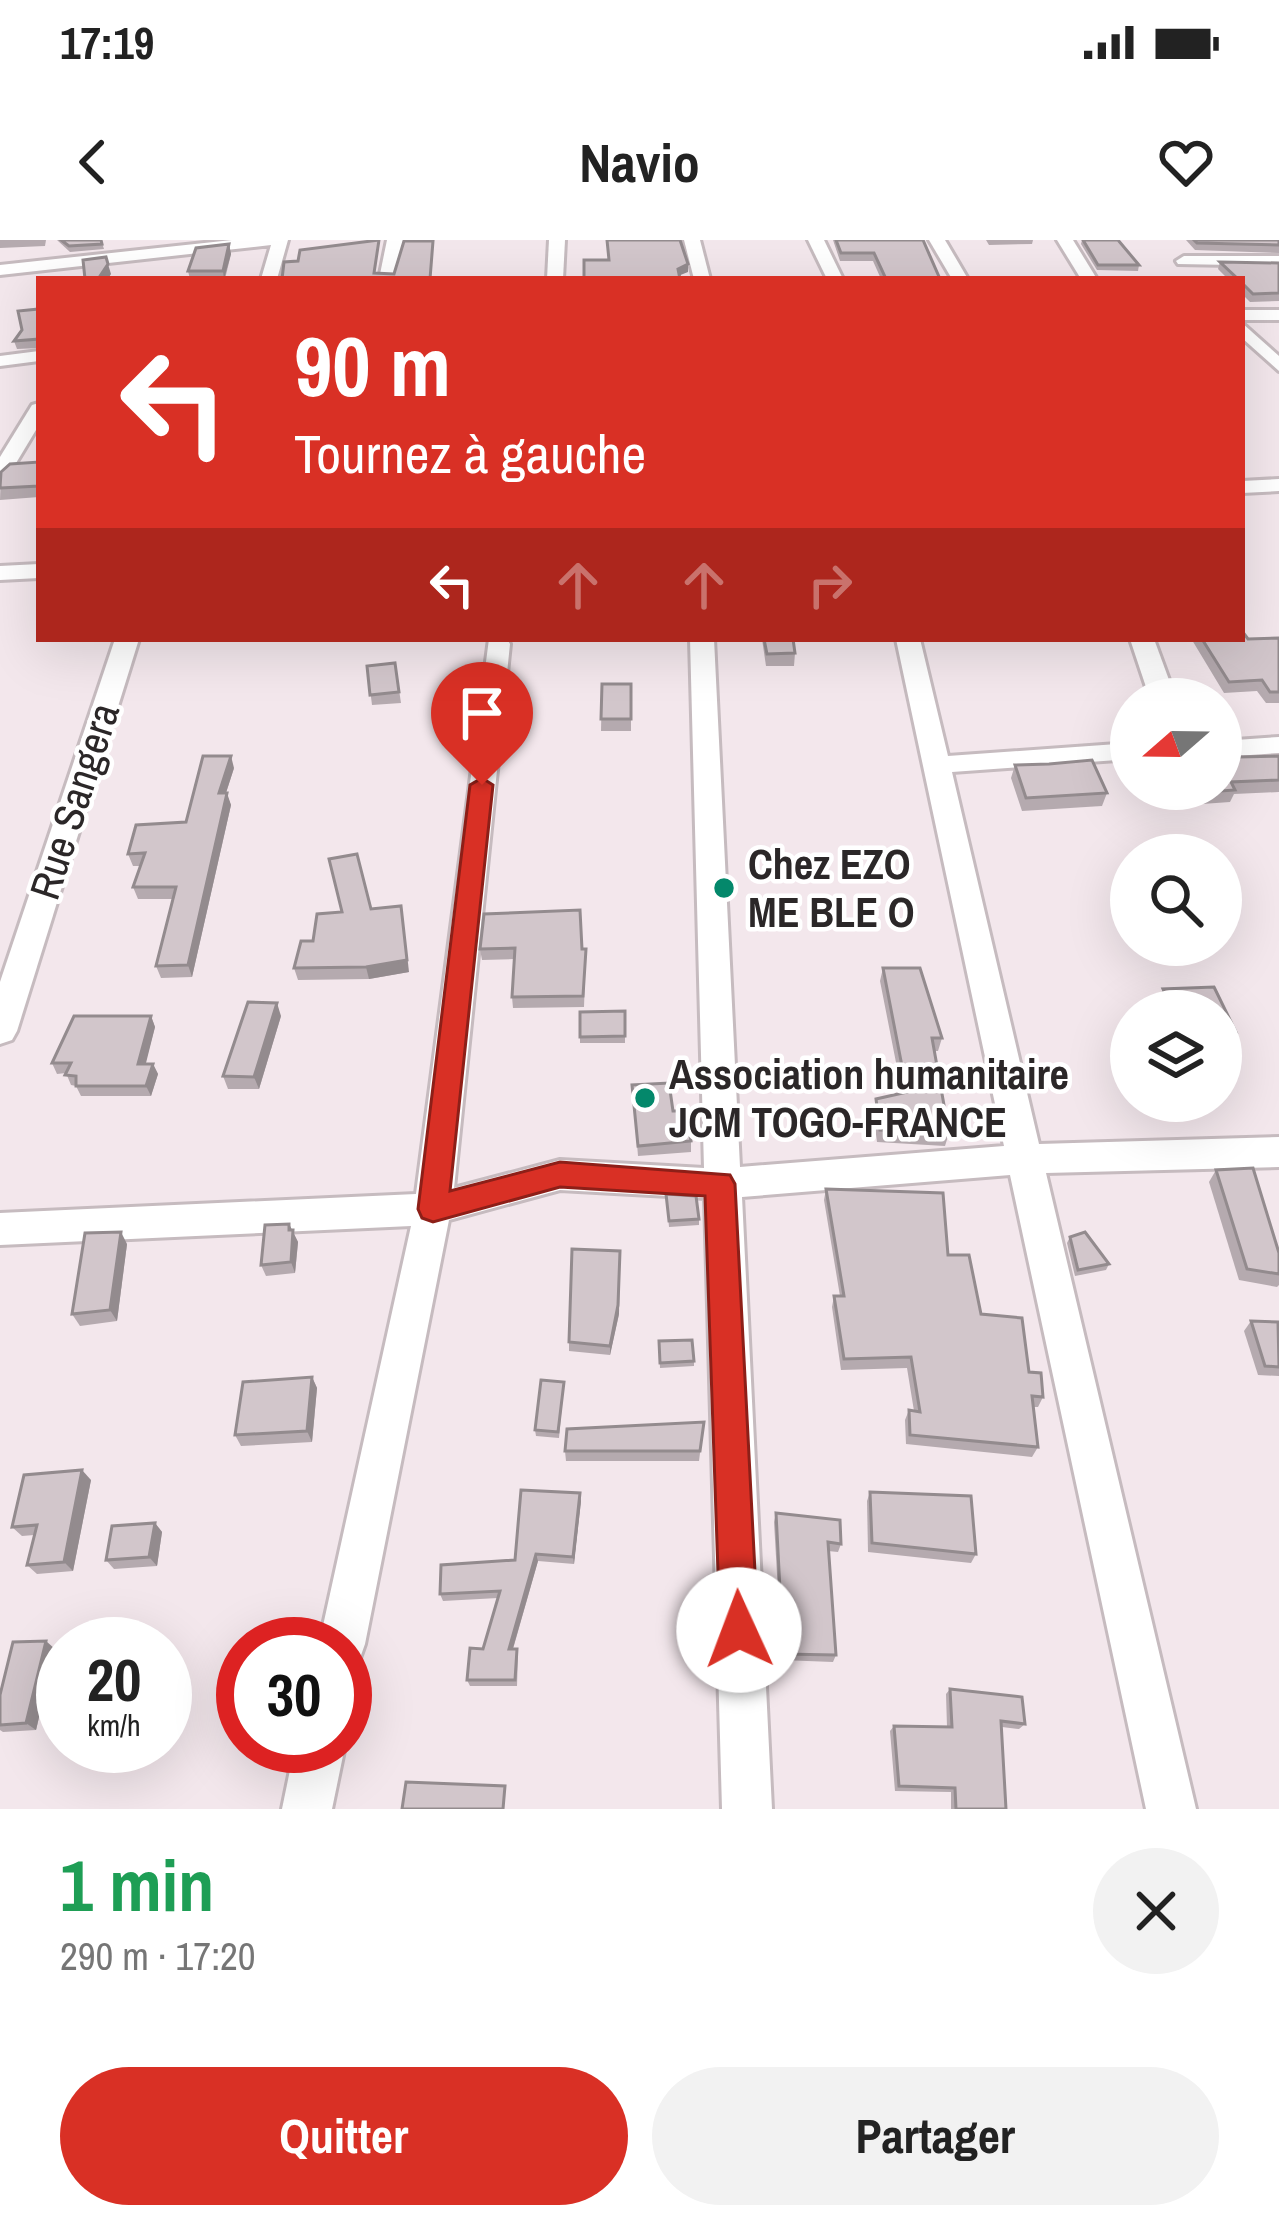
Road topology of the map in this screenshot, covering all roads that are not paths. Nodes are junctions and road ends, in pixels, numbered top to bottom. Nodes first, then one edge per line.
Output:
1 (277, 240) edge
2 (395, 240) edge
3 (557, 240) edge
4 (692, 240) edge
5 (815, 240) edge
6 (938, 240) edge
7 (1065, 240) edge
8 (134, 247) edge
9 (1279, 261) edge
10 (0, 270) edge
11 (117, 276) edge
12 (270, 276) edge
13 (388, 276) edge
14 (555, 276) edge
15 (701, 276) edge
16 (833, 276) edge
17 (958, 276) edge
18 (1087, 276) edge
19 (1196, 276) edge
20 (1245, 315) edge
21 (1279, 315) edge
22 (1245, 331) edge
23 (36, 356) edge
24 (0, 361) edge
25 (1279, 366) edge
26 (36, 414) edge
27 (0, 474) edge
28 (1279, 485) edge
29 (1245, 487) edge
30 (36, 571) edge
31 (0, 573) edge
32 (126, 642) edge
33 (702, 642) edge
34 (909, 642) edge
35 (1143, 642) edge
36 (498, 644) dead end
37 (1156, 678) edge
38 (1279, 745) edge
39 (1242, 748) edge
40 (1110, 751) edge
41 (937, 765) junction
42 (0, 1031) edge
43 (1279, 1152) edge
44 (1027, 1159) junction
45 (720, 1184) junction
46 (433, 1209) junction
47 (0, 1229) edge
48 (348, 1617) edge
49 (314, 1773) edge
50 (307, 1809) edge
51 (747, 1809) edge
52 (1171, 1809) edge

1 - 8 street
1 - 12 street
2 - 13 street
3 - 14 street
4 - 15 street
5 - 16 street
6 - 17 street
7 - 18 street
8 - 10 street
8 - 11 street
9 - 19 street
20 - 21 street
22 - 25 street
23 - 24 street
26 - 27 street
28 - 29 street
30 - 31 street
32 - 42 street, Rue Sangera
33 - 45 street
34 - 41 street
35 - 37 street
36 - 46 street
38 - 39 street
40 - 41 street
41 - 44 street
43 - 44 street
44 - 45 street
44 - 52 street
45 - 46 street
45 - 51 street
46 - 47 street
46 - 48 street
49 - 50 street

